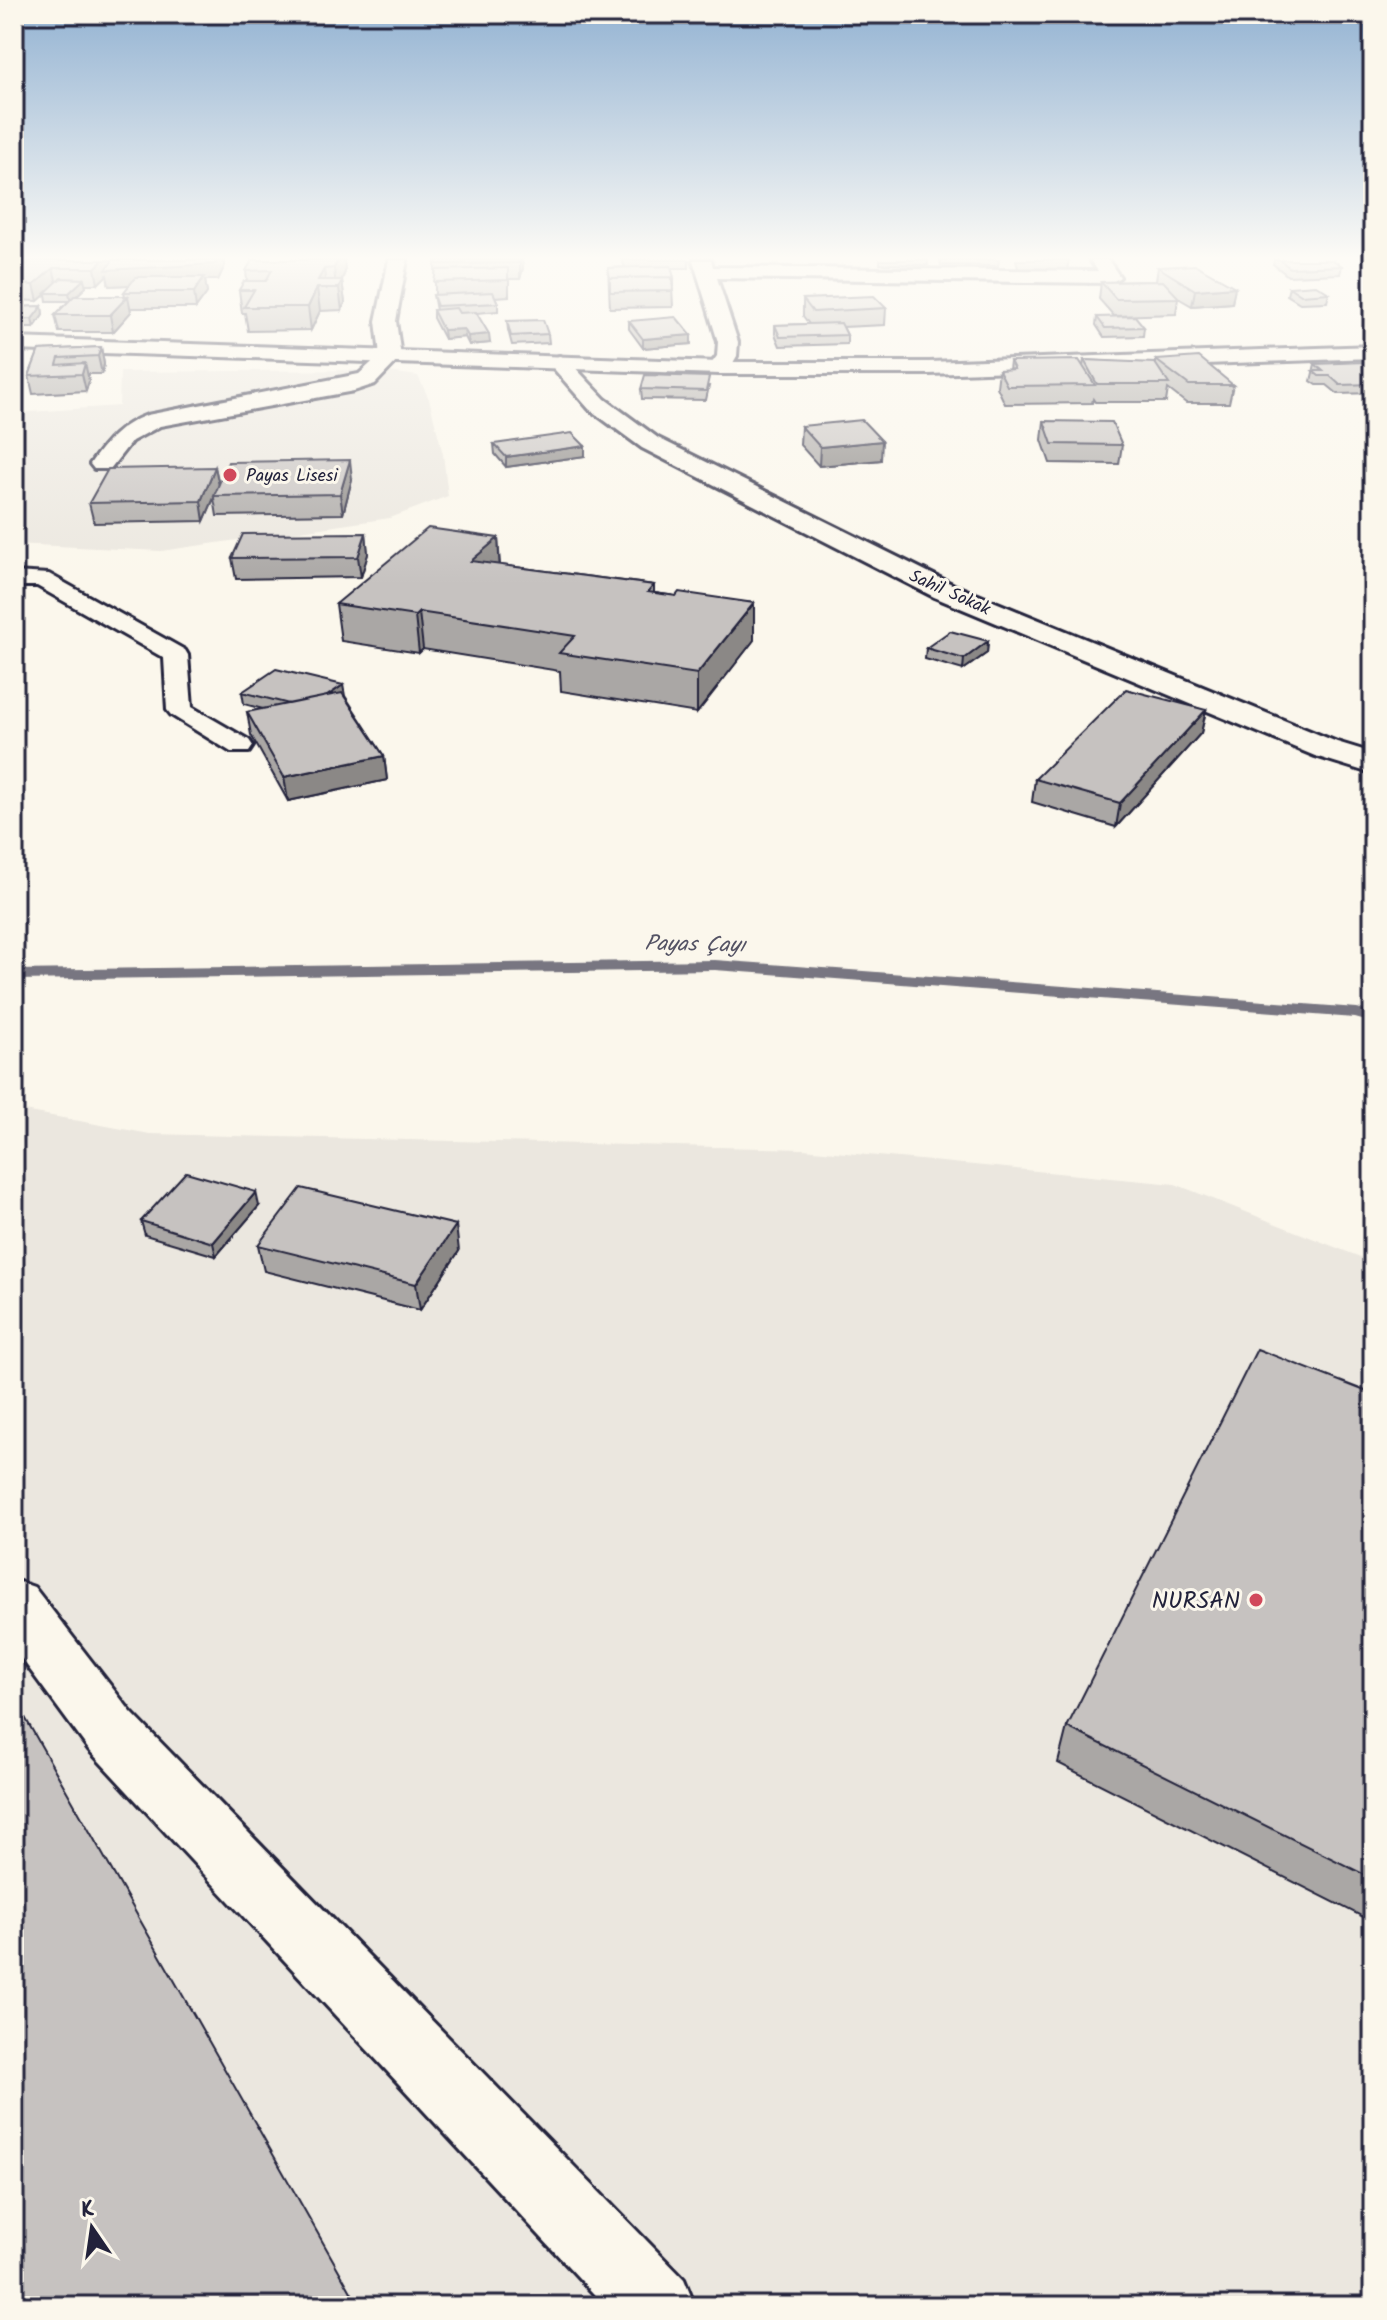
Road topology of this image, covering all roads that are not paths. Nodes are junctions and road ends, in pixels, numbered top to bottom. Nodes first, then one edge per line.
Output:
1 (379, 368) edge
2 (565, 368) edge
3 (102, 464) dead end
4 (14, 579) edge
5 (240, 746) dead end
6 (1373, 764) edge
7 (14, 1604) edge
8 (657, 2306) edge

1 - 3 street
2 - 6 street, Sahil Sokak
4 - 5 lane
7 - 8 street

